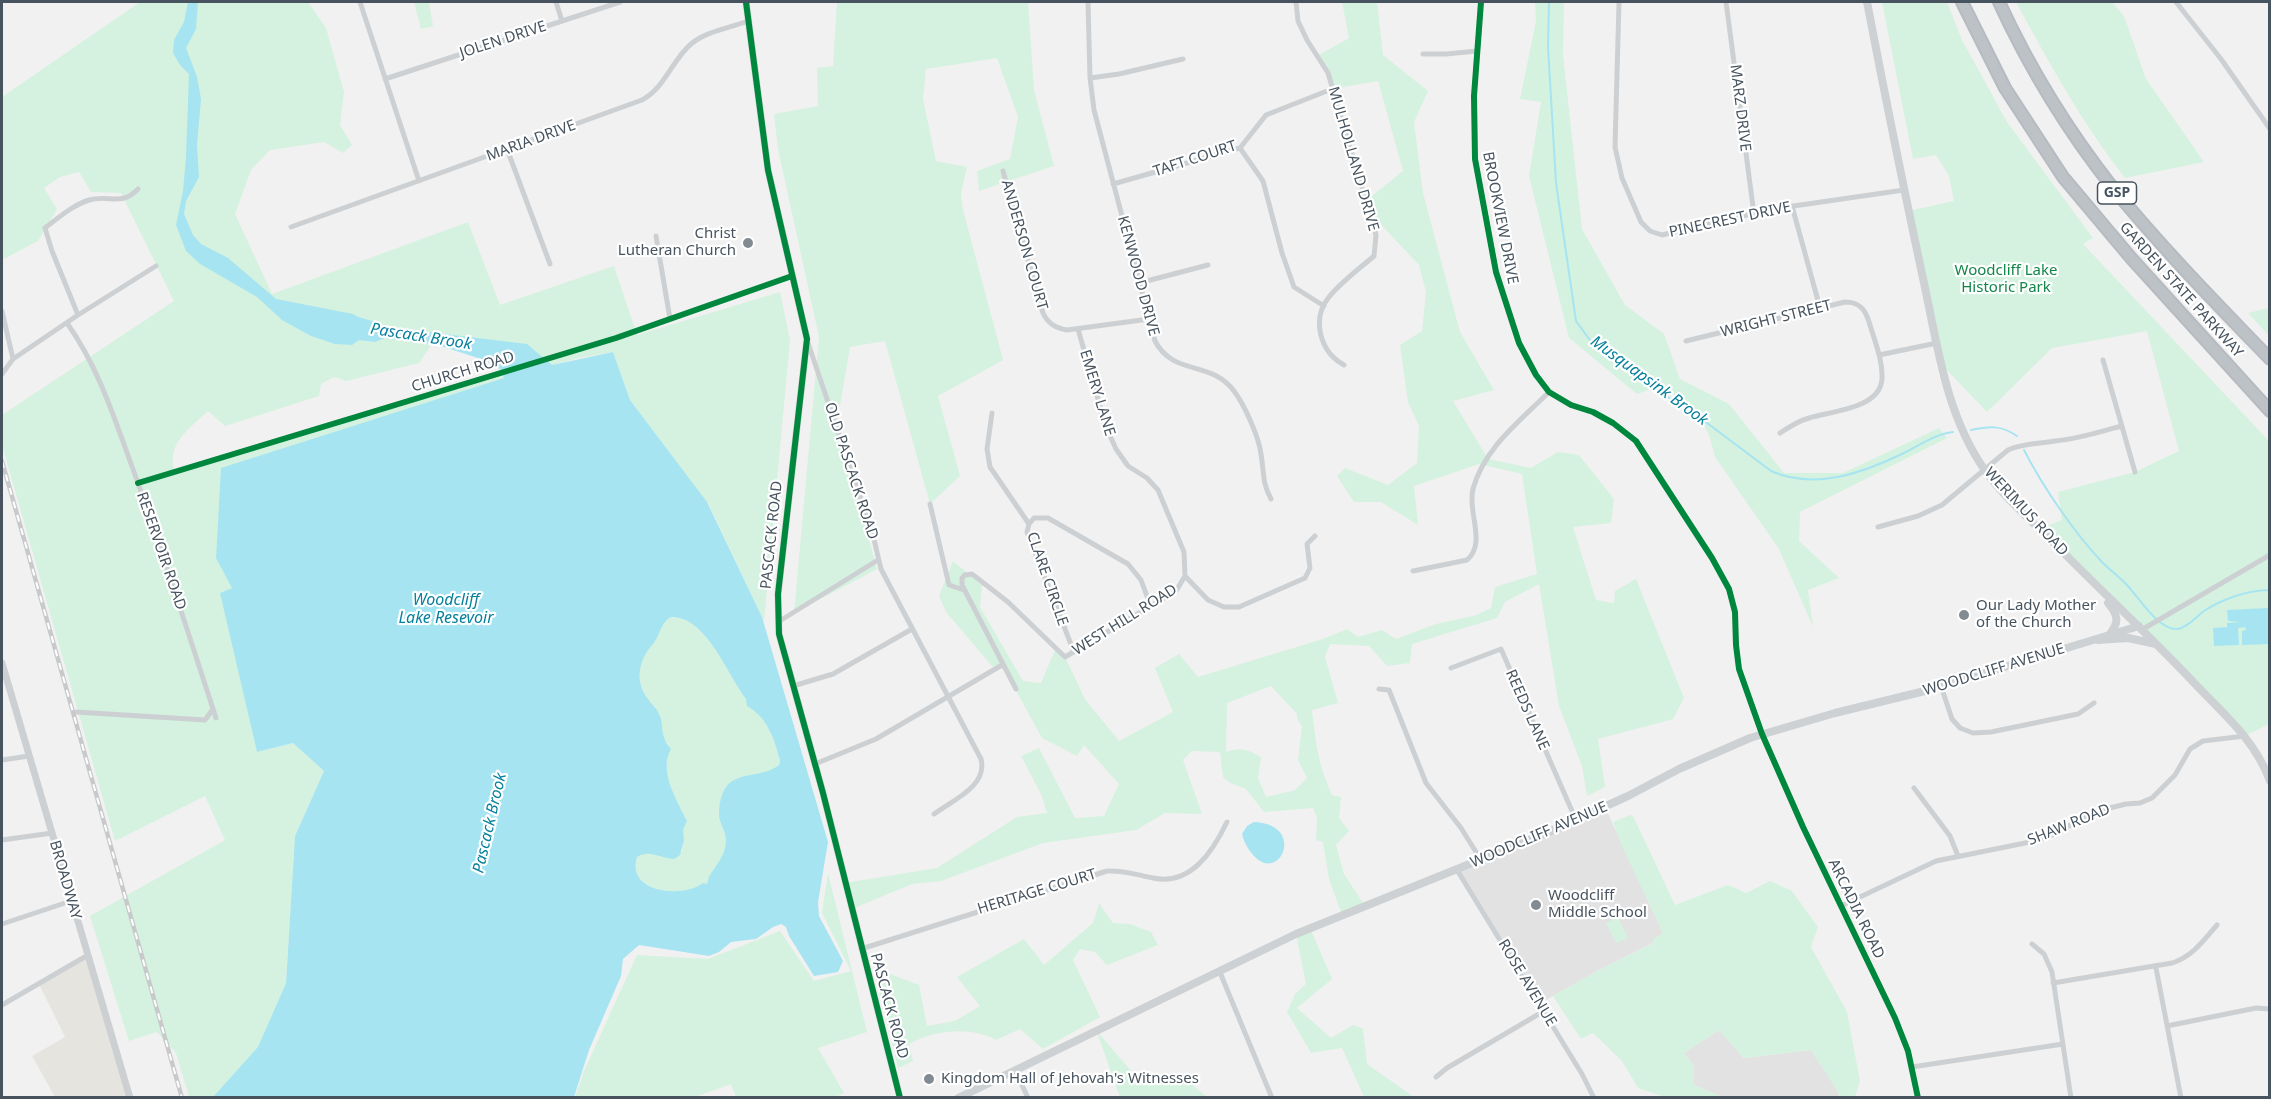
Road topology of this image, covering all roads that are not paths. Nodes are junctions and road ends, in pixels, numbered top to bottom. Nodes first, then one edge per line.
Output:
1 (360, 2) edge
2 (556, 2) edge
3 (620, 2) edge
4 (746, 2) edge
5 (1088, 2) edge
6 (1296, 2) edge
7 (1480, 2) edge
8 (1619, 2) edge
9 (1726, 2) edge
10 (1867, 2) edge
11 (1962, 2) edge
12 (1999, 2) edge
13 (2176, 2) edge
14 (562, 21) junction
15 (748, 21) junction
16 (1477, 51) junction
17 (1423, 54) dead end
18 (1183, 59) dead end
19 (1090, 78) junction
20 (385, 79) junction
21 (1332, 89) junction
22 (2270, 129) edge
23 (1240, 148) junction
24 (507, 149) junction
25 (1003, 171) dead end
26 (418, 181) junction
27 (1113, 184) junction
28 (138, 189) dead end
29 (1904, 190) junction
30 (1792, 206) junction
31 (1754, 214) junction
32 (291, 227) dead end
33 (656, 236) dead end
34 (550, 264) dead end
35 (1208, 265) dead end
36 (156, 266) dead end
37 (792, 276) junction
38 (1139, 283) junction
39 (1323, 306) junction
40 (1820, 308) junction
41 (2, 311) edge
42 (78, 315) junction
43 (670, 319) junction
44 (1149, 319) junction
45 (67, 323) junction
46 (1078, 329) junction
47 (807, 339) junction
48 (1686, 341) dead end
49 (1937, 343) junction
50 (1879, 355) junction
51 (13, 359) junction
52 (2270, 359) edge
53 (2103, 360) dead end
54 (1344, 365) dead end
55 (2, 374) edge
56 (1550, 392) junction
57 (2270, 411) edge
58 (992, 413) dead end
59 (2121, 426) junction
60 (1780, 433) dead end
61 (1985, 469) junction
62 (2135, 472) dead end
63 (138, 483) junction
64 (1271, 499) dead end
65 (930, 504) dead end
66 (1029, 524) junction
67 (1878, 526) dead end
68 (1315, 536) dead end
69 (2270, 555) edge
70 (878, 560) junction
71 (1413, 571) dead end
72 (1185, 576) junction
73 (2096, 585) junction
74 (964, 590) junction
75 (1151, 607) junction
76 (778, 622) junction
77 (2141, 627) junction
78 (912, 629) junction
79 (2109, 635) junction
80 (2095, 639) junction
81 (2157, 644) junction
82 (1074, 652) junction
83 (2, 663) edge
84 (1002, 665) junction
85 (1450, 668) dead end
86 (1941, 686) junction
87 (793, 687) junction
88 (1016, 689) dead end
89 (1380, 689) dead end
90 (948, 696) junction
91 (2094, 703) dead end
92 (213, 709) junction
93 (76, 712) dead end
94 (216, 718) dead end
95 (1762, 734) junction
96 (2245, 736) junction
97 (29, 756) junction
98 (2, 760) edge
99 (815, 764) junction
100 (2270, 780) edge
101 (1914, 789) dead end
102 (934, 814) dead end
103 (1576, 820) junction
104 (1227, 822) dead end
105 (52, 833) junction
106 (2, 840) edge
107 (1958, 856) junction
108 (1480, 860) junction
109 (1457, 870) junction
110 (71, 901) junction
111 (1841, 906) junction
112 (2, 924) edge
113 (2217, 925) dead end
114 (2032, 944) dead end
115 (861, 949) junction
116 (88, 956) junction
117 (2156, 968) junction
118 (1219, 970) junction
119 (2054, 983) junction
120 (2, 1005) edge
121 (2270, 1009) edge
122 (1544, 1011) junction
123 (2167, 1026) junction
124 (2063, 1044) junction
125 (1912, 1067) junction
126 (1015, 1070) junction
127 (1437, 1077) dead end
128 (130, 1098) edge
129 (900, 1098) edge
130 (958, 1098) edge
131 (1028, 1098) edge
132 (1272, 1098) edge
133 (1594, 1098) edge
134 (1918, 1098) edge
135 (2071, 1098) edge
136 (2181, 1098) edge

1 - 20 street
2 - 14 street
3 - 14 street, JOLEN DRIVE
4 - 15 street, PASCACK ROAD
5 - 19 street, KENWOOD DRIVE
6 - 21 street, MULHOLLAND DRIVE
7 - 16 street, BROOKVIEW DRIVE
8 - 31 street, PINECREST DRIVE
9 - 31 street, MARZ DRIVE
10 - 29 main road, WERIMUS ROAD
11 - 57 highway, GARDEN STATE PARKWAY / GSP
12 - 52 highway, GARDEN STATE PARKWAY / GSP
13 - 22 street
14 - 20 street, JOLEN DRIVE
15 - 24 street, MARIA DRIVE
15 - 37 street, PASCACK ROAD
16 - 17 street
16 - 56 street, BROOKVIEW DRIVE
18 - 19 street
19 - 27 street, KENWOOD DRIVE
20 - 26 street
21 - 23 street, TAFT COURT
21 - 39 street, MULHOLLAND DRIVE
23 - 27 street, TAFT COURT
23 - 39 street
24 - 26 street, MARIA DRIVE
24 - 34 street
25 - 46 street, ANDERSON COURT
26 - 32 street, MARIA DRIVE
27 - 38 street, KENWOOD DRIVE
28 - 42 street
29 - 30 street, PINECREST DRIVE
29 - 49 main road, WERIMUS ROAD
30 - 31 street, PINECREST DRIVE
30 - 40 street
33 - 43 street
35 - 38 street
36 - 42 street
37 - 43 street, CHURCH ROAD
37 - 47 street, PASCACK ROAD
38 - 44 street, KENWOOD DRIVE
39 - 54 street
40 - 48 street, WRIGHT STREET
40 - 50 street, WRIGHT STREET
41 - 51 street
42 - 45 street
43 - 63 street, CHURCH ROAD
44 - 46 street, ANDERSON COURT
44 - 64 street, KENWOOD DRIVE
45 - 51 street
45 - 63 street, RESERVOIR ROAD
46 - 72 street, EMERY LANE
47 - 70 street, OLD PASCACK ROAD
47 - 76 street, PASCACK ROAD
49 - 50 street
49 - 61 main road, WERIMUS ROAD
50 - 60 street
51 - 55 street
53 - 59 street
56 - 71 street
56 - 95 street, ARCADIA ROAD
58 - 66 street
59 - 61 street
59 - 62 street
61 - 67 street
61 - 73 main road, WERIMUS ROAD
63 - 92 street, RESERVOIR ROAD
65 - 74 street
66 - 75 street, CLARE CIRCLE
66 - 82 street, CLARE CIRCLE
68 - 72 street, WEST HILL ROAD
69 - 77 street
70 - 76 street, OLD PASCACK ROAD
70 - 78 street
72 - 75 street, WEST HILL ROAD
73 - 77 main road, WERIMUS ROAD
73 - 79 main road
74 - 82 street, WEST HILL ROAD
74 - 84 street
75 - 82 street, WEST HILL ROAD
76 - 87 street, PASCACK ROAD
77 - 79 main road, WOODCLIFF AVENUE
77 - 81 main road, WERIMUS ROAD
78 - 87 street
78 - 90 street
79 - 80 main road, WOODCLIFF AVENUE
80 - 81 main road
80 - 86 main road, WOODCLIFF AVENUE
81 - 96 main road, WERIMUS ROAD
83 - 97 street, BROADWAY
84 - 88 street
84 - 90 street
85 - 103 street, REEDS LANE
86 - 91 street
86 - 95 main road, WOODCLIFF AVENUE
87 - 99 street, PASCACK ROAD
89 - 108 street
90 - 99 street
90 - 102 street
92 - 93 street
92 - 94 street, RESERVOIR ROAD
95 - 103 main road, WOODCLIFF AVENUE
95 - 111 street, ARCADIA ROAD
96 - 100 main road, WERIMUS ROAD
96 - 107 street, SHAW ROAD
97 - 98 street
97 - 105 street, BROADWAY
99 - 115 street, PASCACK ROAD
101 - 107 street
103 - 108 main road, WOODCLIFF AVENUE
104 - 115 street, HERITAGE COURT
105 - 106 street
105 - 110 street, BROADWAY
107 - 111 street, SHAW ROAD
108 - 109 main road, WOODCLIFF AVENUE
109 - 118 main road, WOODCLIFF AVENUE
109 - 122 street, ROSE AVENUE
110 - 112 street
110 - 116 street, BROADWAY
111 - 125 street, ARCADIA ROAD
113 - 117 street
114 - 119 street
115 - 129 street, PASCACK ROAD
116 - 120 street
116 - 128 street, BROADWAY
117 - 119 street
117 - 123 street
118 - 126 main road, WOODCLIFF AVENUE
118 - 132 street
119 - 124 street
121 - 123 street
122 - 127 street
122 - 133 street, ROSE AVENUE
123 - 136 street
124 - 125 street
124 - 135 street
125 - 134 street, ARCADIA ROAD
126 - 130 main road, WOODCLIFF AVENUE
126 - 131 street

